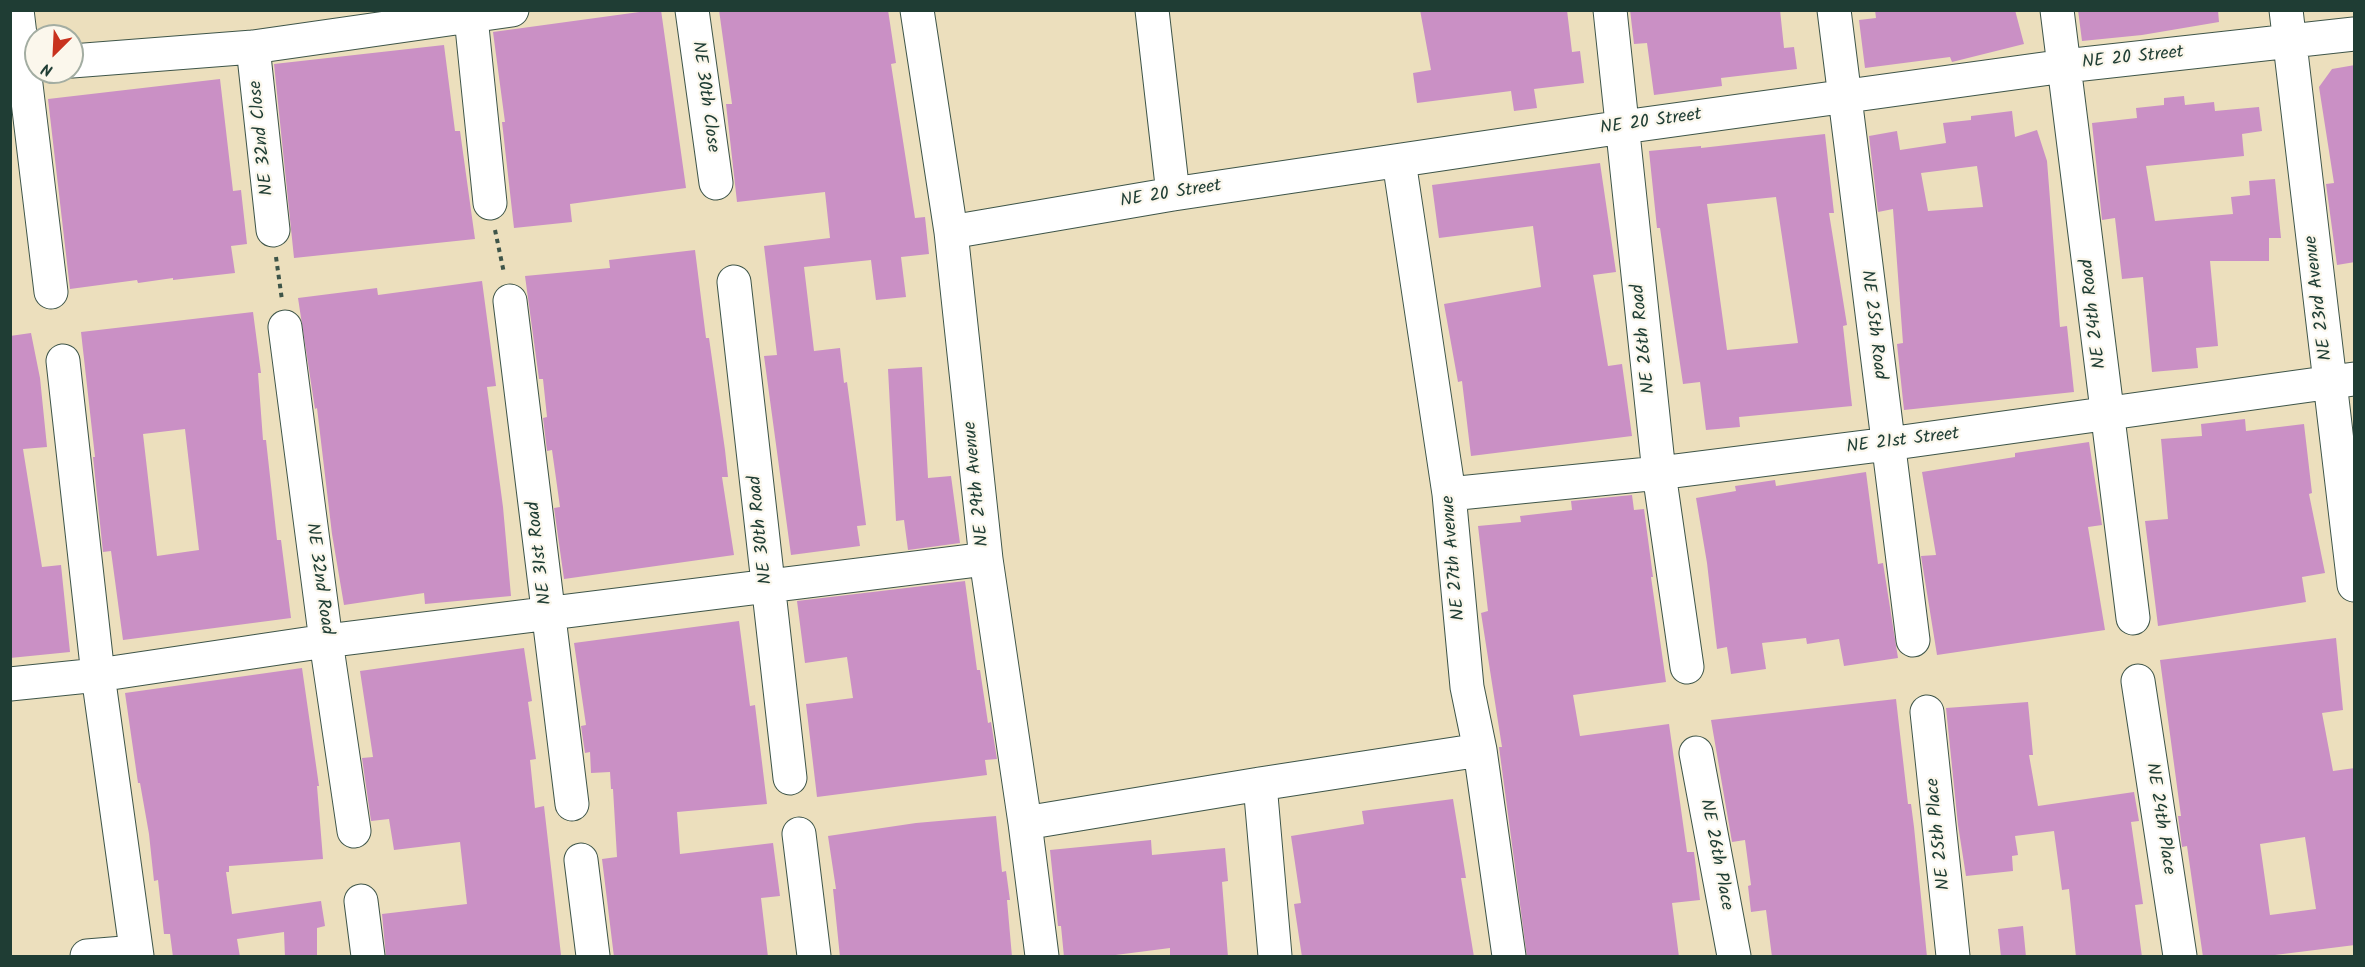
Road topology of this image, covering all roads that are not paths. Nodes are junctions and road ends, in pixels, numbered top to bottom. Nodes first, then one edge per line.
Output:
1 (18, 10) edge
2 (512, 10) edge
3 (692, 10) edge
4 (917, 10) edge
5 (1152, 10) edge
6 (1610, 10) edge
7 (1834, 10) edge
8 (2057, 10) edge
9 (2286, 10) edge
10 (471, 17) junction
11 (2355, 34) edge
12 (2290, 43) junction
13 (253, 47) junction
14 (84, 60) edge
15 (24, 65) edge
16 (2065, 66) junction
17 (26, 84) edge
18 (1843, 96) junction
19 (1623, 127) junction
20 (1399, 160) junction
21 (716, 183) dead end
22 (1173, 194) junction
23 (490, 203) road end
24 (273, 230) road end
25 (951, 232) junction
26 (734, 282) dead end
27 (51, 292) dead end
28 (510, 301) road end
29 (285, 327) road end
30 (63, 361) dead end
31 (2342, 381) edge
32 (2107, 415) junction
33 (1888, 444) junction
34 (1659, 473) junction
35 (1449, 494) junction
36 (986, 559) junction
37 (2355, 585) edge
38 (768, 588) junction
39 (548, 615) junction
40 (2133, 618) dead end
41 (1913, 639) dead end
42 (326, 641) junction
43 (1687, 667) dead end
44 (98, 675) junction
45 (2138, 681) dead end
46 (10, 684) edge
47 (1927, 712) dead end
48 (1480, 750) junction
49 (1696, 753) dead end
50 (790, 777) dead end
51 (1260, 783) junction
52 (572, 804) dead end
53 (1026, 823) junction
54 (354, 831) dead end
55 (799, 834) dead end
56 (581, 860) dead end
57 (361, 901) dead end
58 (136, 954) edge
59 (87, 957) edge
60 (368, 957) edge
61 (593, 957) edge
62 (814, 957) edge
63 (1042, 957) edge
64 (1275, 957) edge
65 (1509, 957) edge
66 (1734, 957) edge
67 (1953, 957) edge
68 (2180, 957) edge

1 - 15 street
2 - 10 street
3 - 21 street, NE 30th Close
4 - 25 street, NE 29th Avenue
5 - 22 street
6 - 19 street, NE 26th Road
7 - 18 street, NE 25th Road
8 - 16 street, NE 24th Road
9 - 12 street, NE 23rd Avenue
10 - 13 street
10 - 23 street
11 - 12 street, NE 20 Street
12 - 16 street, NE 20 Street
12 - 31 street, NE 23rd Avenue
13 - 14 street
13 - 24 street, NE 32nd Close
16 - 18 street, NE 20 Street
16 - 32 street, NE 24th Road
17 - 27 street
18 - 19 street, NE 20 Street
18 - 33 street, NE 25th Road
19 - 20 street, NE 20 Street
19 - 34 street, NE 26th Road
20 - 22 street, NE 20 Street
20 - 35 street, NE 27th Avenue
22 - 25 street, NE 20 Street
25 - 36 street, NE 29th Avenue
26 - 38 street, NE 30th Road
28 - 39 street, NE 31st Road
29 - 42 street, NE 32nd Road
30 - 44 street
31 - 32 street, NE 21st Street
31 - 37 street, NE 23rd Avenue
32 - 33 street, NE 21st Street
32 - 40 street, NE 24th Road
33 - 34 street, NE 21st Street
33 - 41 street, NE 25th Road
34 - 35 street, NE 21st Street
34 - 43 street, NE 26th Road
35 - 48 street, NE 27th Avenue
36 - 38 street
36 - 53 street, NE 29th Avenue
38 - 39 street
38 - 50 street, NE 30th Road
39 - 42 street
39 - 52 street, NE 31st Road
42 - 44 street
42 - 54 street, NE 32nd Road
44 - 46 street
44 - 58 street
45 - 68 street, NE 24th Place
47 - 67 street, NE 25th Place
48 - 51 street
48 - 65 street, NE 27th Avenue
49 - 66 street, NE 26th Place
51 - 53 street
51 - 64 street
53 - 63 street, NE 29th Avenue
55 - 62 street
56 - 61 street
57 - 60 street
58 - 59 street

